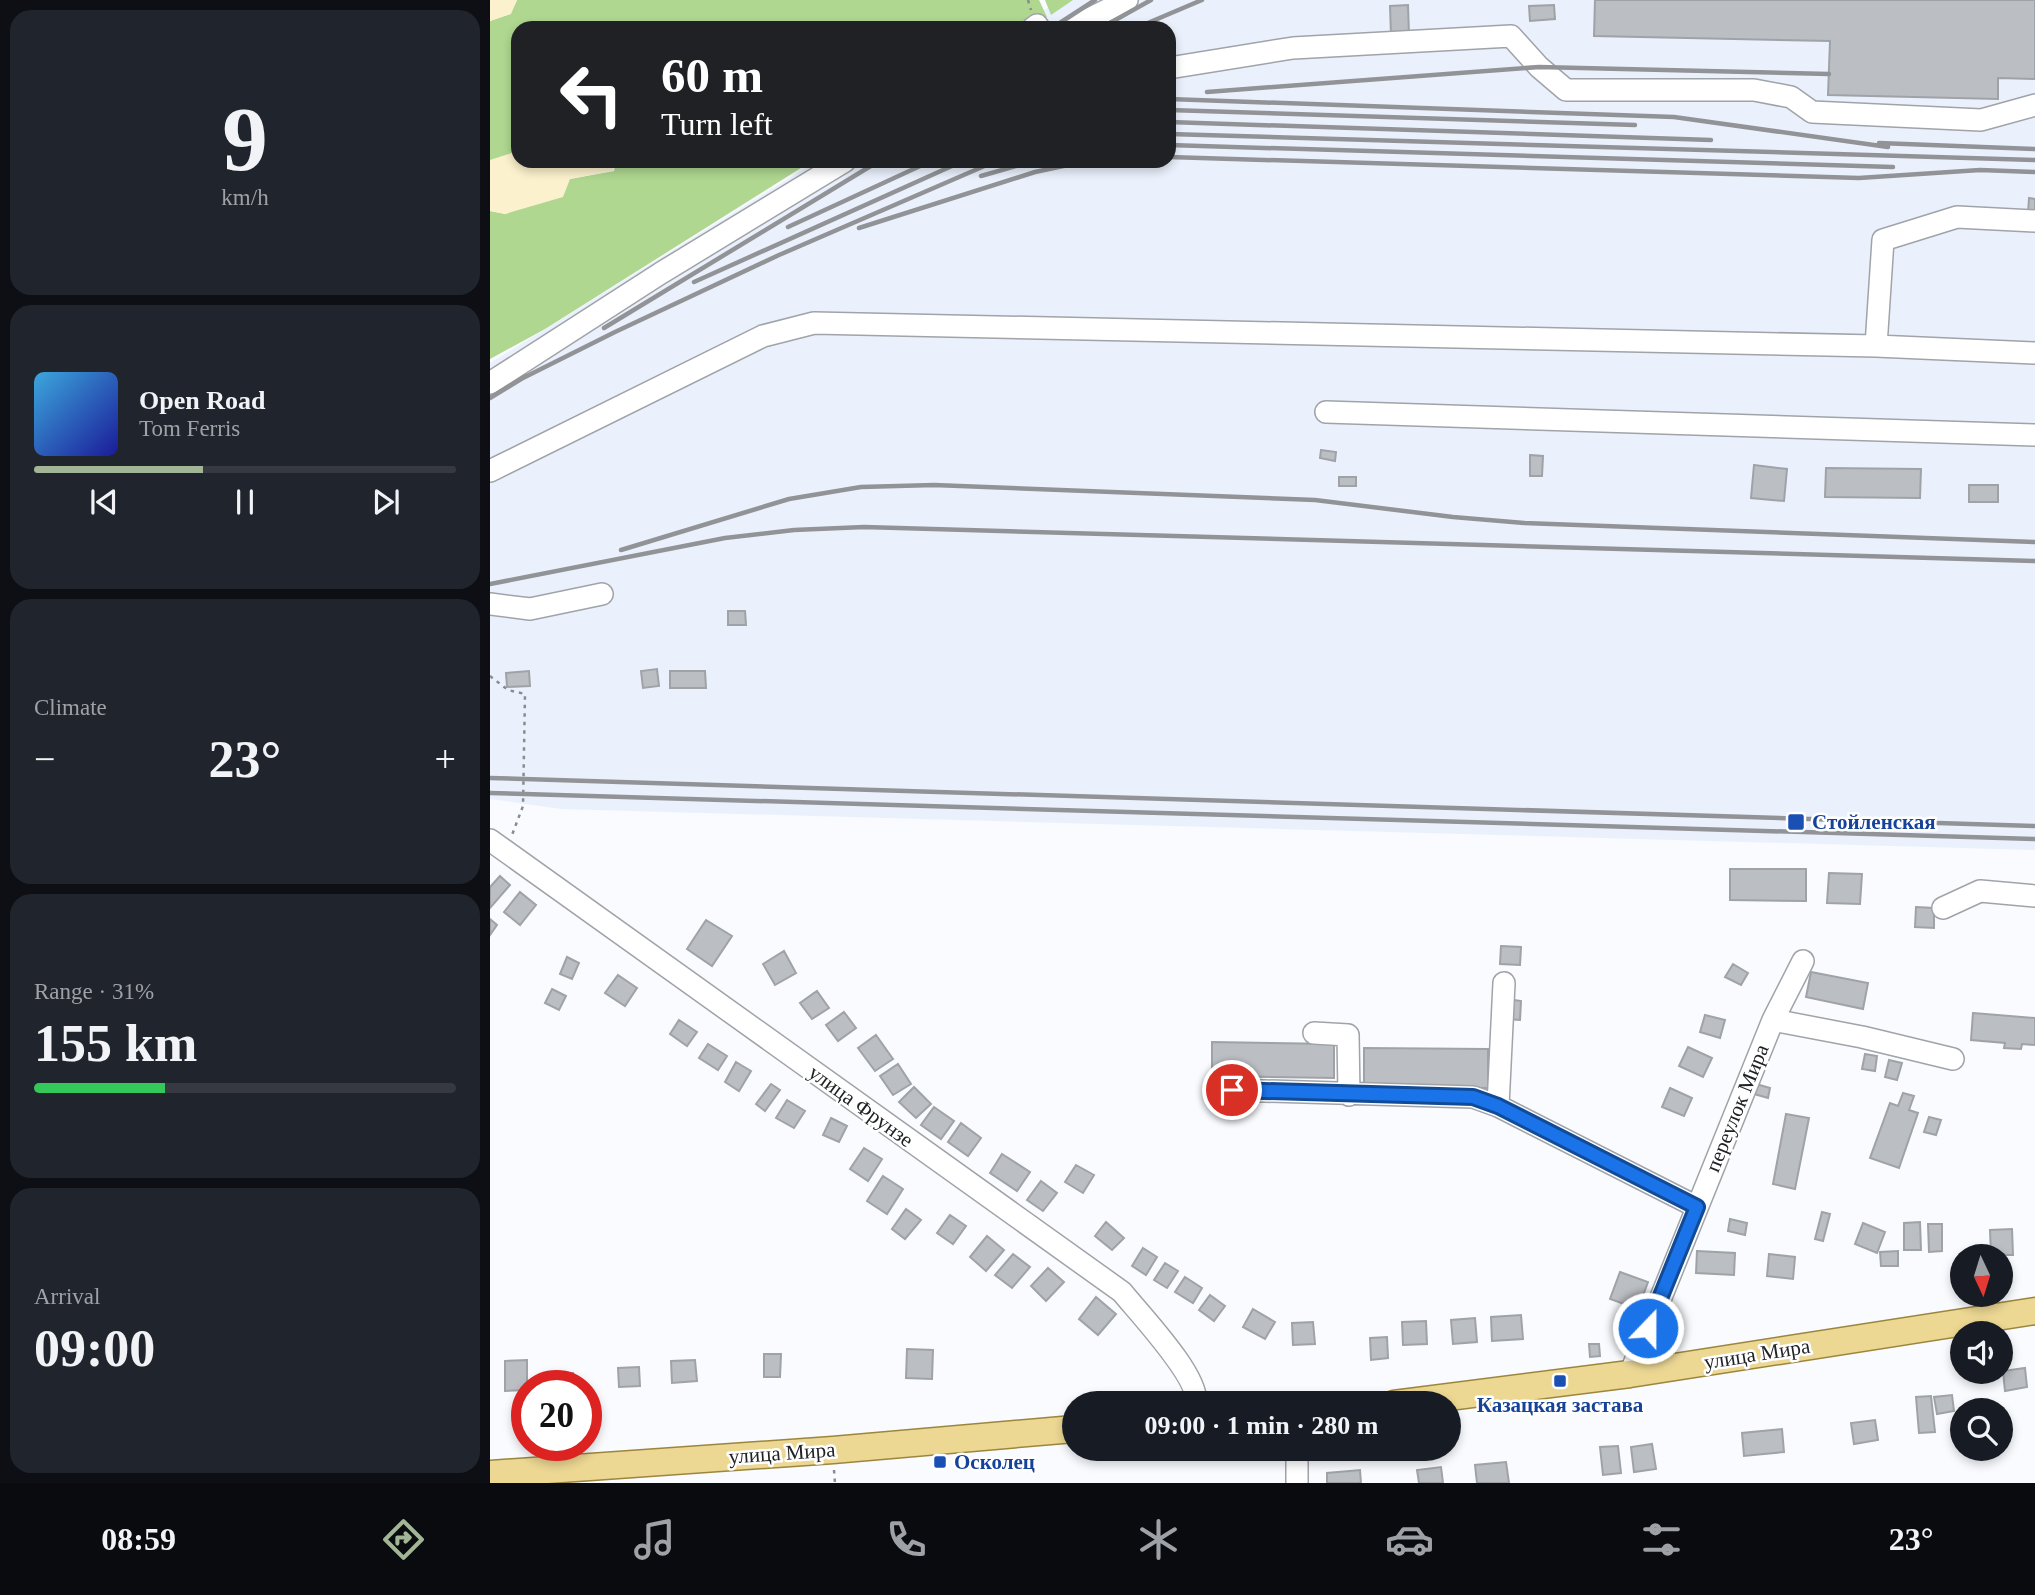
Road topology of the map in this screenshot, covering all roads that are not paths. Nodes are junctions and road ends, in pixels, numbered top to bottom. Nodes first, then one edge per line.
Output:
1 (1127, 0) edge
2 (1085, 21) edge
3 (1176, 67) edge
4 (2035, 104) edge
5 (835, 168) edge
6 (2035, 221) edge
7 (1876, 346) junction
8 (2035, 353) edge
9 (490, 383) edge
10 (1326, 412) dead end
11 (2035, 435) edge
12 (490, 471) edge
13 (603, 594) dead end
14 (490, 604) edge
15 (498, 845) edge
16 (2035, 896) edge
17 (1943, 908) dead end
18 (1803, 961) dead end
19 (1504, 983) dead end
20 (1773, 1020) junction
21 (1314, 1033) dead end
22 (1953, 1059) dead end
23 (1232, 1090) dead end
24 (1349, 1095) junction
25 (1498, 1106) junction
26 (1697, 1207) junction
27 (2035, 1311) edge
28 (1630, 1374) junction
29 (1195, 1391) edge
30 (1461, 1395) edge
31 (1062, 1430) edge
32 (1297, 1461) edge
33 (490, 1474) edge
34 (1297, 1483) edge

1 - 2 street
3 - 4 street
5 - 9 street
6 - 7 street
7 - 8 street
7 - 12 street
10 - 11 street
13 - 14 street
15 - 29 street, улица Фрунзе
16 - 17 street
18 - 20 street, переулок Мира
19 - 25 street
20 - 22 street
20 - 26 street, переулок Мира
21 - 24 street
23 - 24 street
24 - 25 street
25 - 26 street
26 - 28 street, переулок Мира
27 - 28 main road, улица Мира
28 - 30 main road, улица Мира
31 - 33 main road, улица Мира
32 - 34 street

